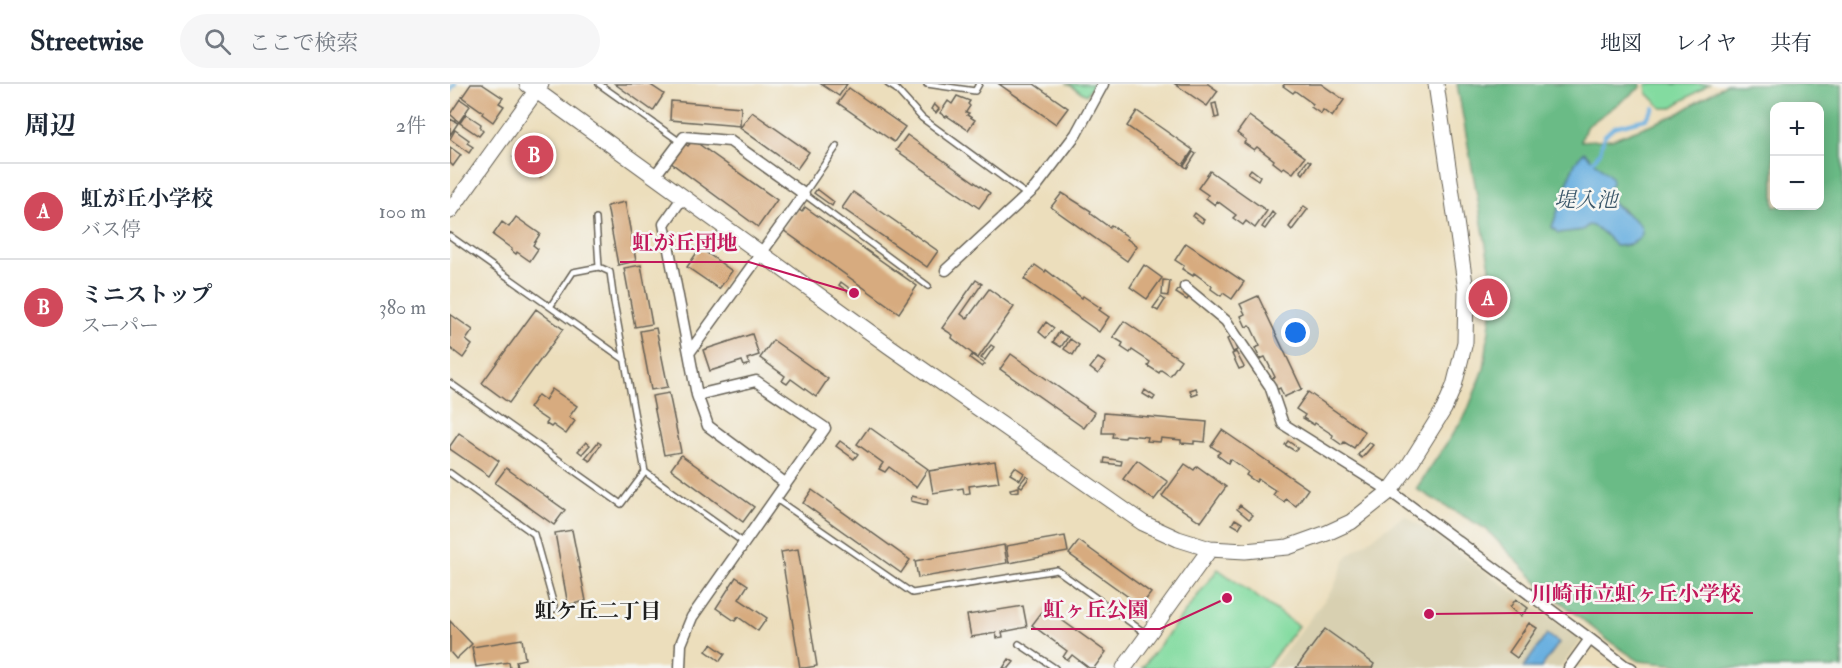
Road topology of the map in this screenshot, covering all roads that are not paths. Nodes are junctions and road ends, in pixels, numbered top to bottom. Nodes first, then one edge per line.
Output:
1 (599, 84) edge
2 (888, 84) edge
3 (927, 84) edge
4 (980, 84) edge
5 (1103, 84) edge
6 (1436, 84) edge
7 (534, 86) edge
8 (898, 86) edge
9 (679, 141) junction
10 (837, 146) dead end
11 (654, 177) junction
12 (804, 194) junction
13 (1028, 196) junction
14 (683, 197) junction
15 (450, 211) edge
16 (596, 219) dead end
17 (450, 236) edge
18 (762, 253) junction
19 (599, 267) junction
20 (946, 270) dead end
21 (928, 286) dead end
22 (1185, 287) dead end
23 (550, 307) junction
24 (689, 353) junction
25 (625, 360) junction
26 (450, 383) edge
27 (698, 395) junction
28 (645, 472) junction
29 (450, 473) edge
30 (785, 483) junction
31 (1390, 491) junction
32 (775, 498) junction
33 (743, 542) junction
34 (1210, 549) junction
35 (555, 609) dead end
36 (1148, 635) junction
37 (1590, 639) junction
38 (1019, 644) dead end
39 (680, 668) edge
40 (1055, 668) edge
41 (1124, 668) edge
42 (1569, 668) edge
43 (1631, 668) edge

1 - 9 lane
2 - 8 lane
3 - 4 lane
5 - 13 street
6 - 31 street
7 - 11 street
7 - 15 street
8 - 13 lane
9 - 11 street
9 - 12 street
10 - 12 lane
11 - 14 street
12 - 18 street
12 - 21 lane
13 - 20 street
14 - 18 street
14 - 24 street
16 - 19 lane
17 - 23 lane
18 - 24 street
18 - 34 street
19 - 23 lane
19 - 25 lane
22 - 31 street
23 - 25 lane
24 - 27 street
25 - 28 lane
26 - 28 lane
27 - 30 street
27 - 30 street
28 - 33 lane
29 - 35 lane
30 - 32 street
31 - 34 street
31 - 37 street
32 - 33 street
32 - 36 lane
33 - 39 street
34 - 36 street
36 - 41 street
37 - 42 street
37 - 43 street
38 - 40 lane

